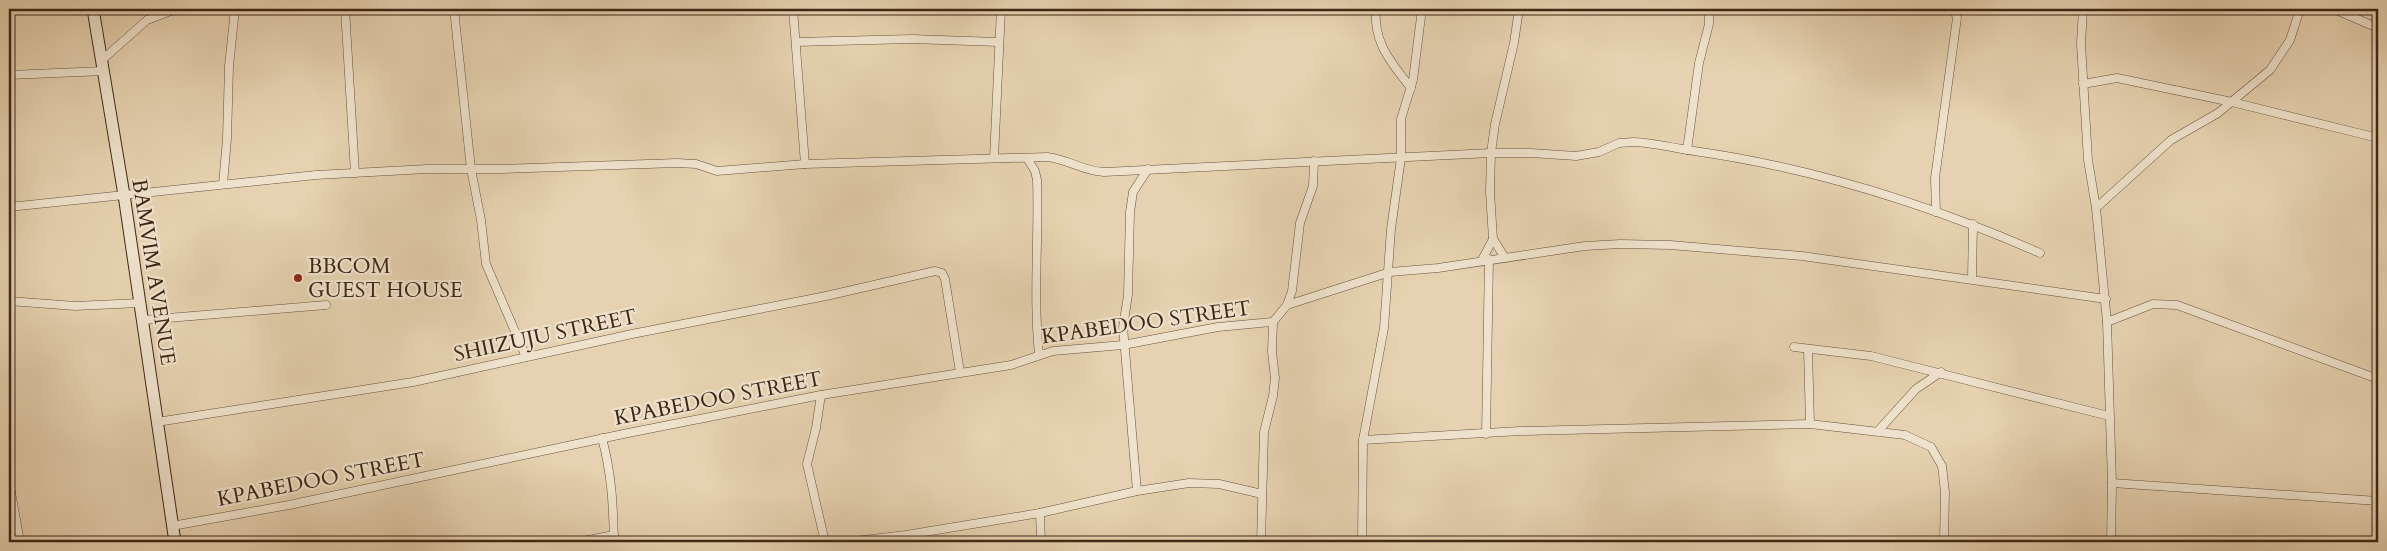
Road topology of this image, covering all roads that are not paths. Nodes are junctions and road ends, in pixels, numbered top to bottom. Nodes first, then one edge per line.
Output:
1 (93, 9) edge
2 (176, 9) edge
3 (234, 9) edge
4 (344, 9) edge
5 (454, 9) edge
6 (793, 9) edge
7 (1000, 9) edge
8 (1376, 9) edge
9 (1422, 9) edge
10 (1519, 9) edge
11 (1709, 9) edge
12 (1954, 9) edge
13 (2083, 9) edge
14 (2300, 9) edge
15 (2334, 9) edge
16 (2378, 28) edge
17 (796, 42) junction
18 (998, 42) junction
19 (103, 66) junction
20 (9, 75) edge
21 (2083, 84) junction
22 (1411, 88) junction
23 (2232, 102) junction
24 (2378, 138) edge
25 (1687, 150) junction
26 (1491, 153) junction
27 (994, 158) junction
28 (1027, 158) junction
29 (1401, 158) junction
30 (1314, 161) junction
31 (806, 164) junction
32 (471, 169) junction
33 (1148, 169) junction
34 (355, 172) junction
35 (223, 184) junction
36 (124, 195) junction
37 (9, 207) edge
38 (2096, 208) junction
39 (1936, 212) junction
40 (1973, 224) junction
41 (1493, 239) junction
42 (2040, 253) dead end
43 (1505, 258) junction
44 (1485, 260) junction
45 (1390, 272) junction
46 (1972, 279) junction
47 (2106, 299) junction
48 (9, 301) edge
49 (140, 303) junction
50 (326, 305) dead end
51 (1287, 305) junction
52 (143, 320) junction
53 (1273, 322) junction
54 (2107, 322) junction
55 (1123, 345) junction
56 (1794, 347) dead end
57 (1808, 349) junction
58 (1039, 354) junction
59 (526, 357) junction
60 (960, 372) junction
61 (1941, 372) junction
62 (2378, 379) edge
63 (821, 395) junction
64 (2109, 416) junction
65 (157, 422) junction
66 (1810, 424) junction
67 (1878, 431) junction
68 (1486, 434) junction
69 (602, 438) junction
70 (1363, 440) junction
71 (9, 481) edge
72 (2112, 483) junction
73 (1137, 491) junction
74 (1262, 494) junction
75 (2378, 501) edge
76 (1040, 513) junction
77 (172, 526) junction
78 (614, 539) edge
79 (882, 540) edge
80 (20, 542) edge
81 (175, 542) edge
82 (578, 542) edge
83 (825, 542) edge
84 (846, 542) edge
85 (1041, 542) edge
86 (1261, 542) edge
87 (1362, 542) edge
88 (1944, 542) edge
89 (2111, 542) edge

1 - 19 street, BAMVIM AVENUE
2 - 19 street
3 - 35 street
4 - 34 street
5 - 32 street
6 - 17 street
7 - 18 street
8 - 22 street
9 - 22 street
10 - 26 street
11 - 25 street
12 - 39 street
13 - 21 street
14 - 23 street
15 - 16 street
17 - 18 street
17 - 31 street
18 - 27 street
19 - 20 street
19 - 36 street, BAMVIM AVENUE
21 - 23 street
21 - 38 street
22 - 29 street
23 - 24 street
23 - 38 street
25 - 26 street
25 - 39 street
26 - 29 street
26 - 41 street
27 - 28 street
27 - 31 street
28 - 33 street
28 - 58 street
29 - 30 street
29 - 45 street
30 - 33 street
30 - 51 street
31 - 32 street
32 - 34 street
32 - 59 street
33 - 55 street
34 - 35 street
35 - 36 street
36 - 37 street
36 - 49 street, BAMVIM AVENUE
38 - 47 street
39 - 40 street
40 - 42 street
40 - 46 street
41 - 43 street
41 - 44 street
43 - 44 street
43 - 46 street
44 - 45 street
44 - 68 street
45 - 51 street
45 - 70 street
46 - 47 street
47 - 54 street
48 - 49 street
49 - 52 street, BAMVIM AVENUE
50 - 52 street
51 - 53 street
52 - 65 street, BAMVIM AVENUE
53 - 55 street, KPABEDOO STREET
53 - 74 street
54 - 62 street
54 - 64 street
55 - 58 street, KPABEDOO STREET
55 - 73 street
56 - 57 street
57 - 61 street
57 - 66 street
58 - 60 street, KPABEDOO STREET
59 - 60 street, SHIIZUJU STREET
59 - 65 street, SHIIZUJU STREET
60 - 63 street, KPABEDOO STREET
61 - 64 street
61 - 67 street
63 - 69 street, KPABEDOO STREET
63 - 83 street
64 - 72 street
65 - 77 street, BAMVIM AVENUE
66 - 67 street
66 - 68 street
67 - 88 street
68 - 70 street
69 - 77 street, KPABEDOO STREET
69 - 78 street
70 - 87 street
71 - 80 street
72 - 75 street
72 - 89 street
73 - 74 street
73 - 76 street
74 - 86 street
76 - 79 street
76 - 85 street
77 - 81 street, BAMVIM AVENUE
78 - 82 street
79 - 84 street

